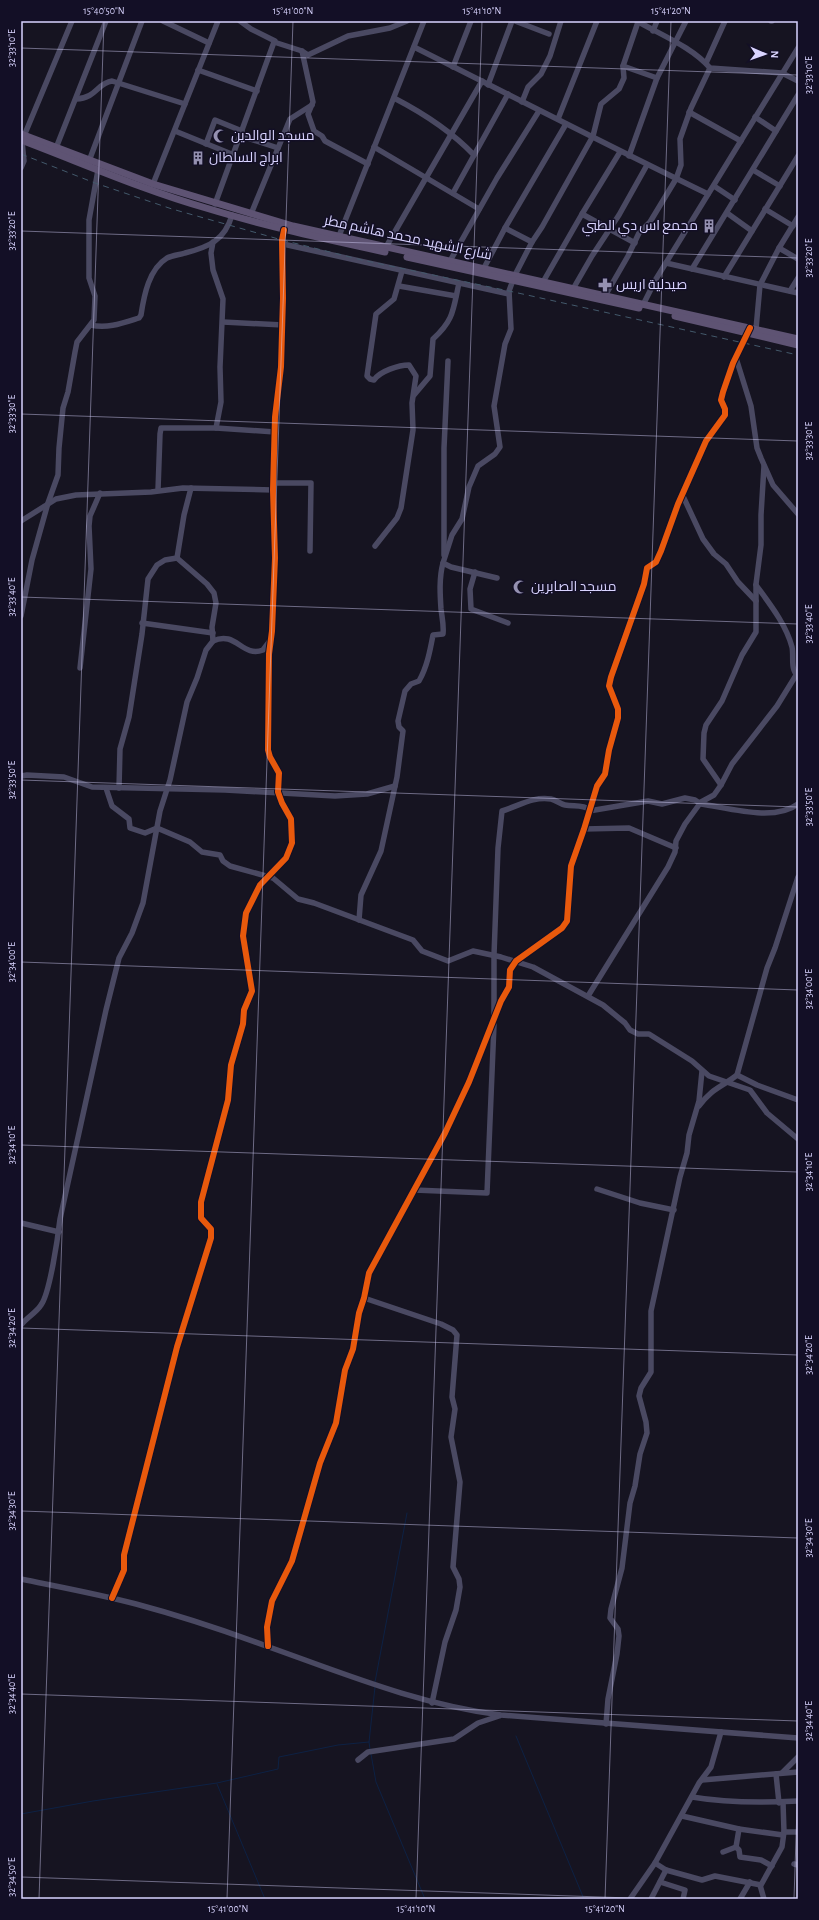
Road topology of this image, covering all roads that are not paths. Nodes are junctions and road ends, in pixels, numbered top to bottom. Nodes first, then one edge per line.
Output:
1 (72, 21) edge
2 (106, 21) edge
3 (142, 21) edge
4 (163, 21) edge
5 (218, 21) edge
6 (240, 21) edge
7 (407, 21) edge
8 (424, 21) edge
9 (471, 21) edge
10 (514, 21) edge
11 (561, 21) edge
12 (597, 21) edge
13 (637, 21) edge
14 (656, 21) edge
15 (686, 21) edge
16 (725, 21) edge
17 (653, 31) junction
18 (549, 34) dead end
19 (274, 42) junction
20 (676, 42) junction
21 (209, 43) junction
22 (414, 47) junction
23 (798, 48) edge
24 (302, 51) junction
25 (706, 63) junction
26 (623, 66) junction
27 (453, 67) junction
28 (710, 68) junction
29 (198, 70) junction
30 (782, 73) junction
31 (657, 78) junction
32 (482, 81) junction
33 (798, 81) edge
34 (119, 82) junction
35 (488, 85) junction
36 (257, 91) junction
37 (508, 94) junction
38 (798, 96) edge
39 (394, 98) junction
40 (76, 99) junction
41 (522, 102) junction
42 (186, 104) junction
43 (312, 105) junction
44 (539, 112) junction
45 (689, 112) junction
46 (755, 117) junction
47 (558, 119) junction
48 (566, 124) junction
49 (175, 131) junction
50 (776, 131) junction
51 (241, 133) junction
52 (451, 135) junction
53 (593, 136) junction
54 (22, 138) edge
55 (741, 141) junction
56 (206, 144) junction
57 (374, 147) junction
58 (56, 148) junction
59 (278, 148) junction
60 (620, 152) junction
61 (234, 155) junction
62 (474, 155) junction
63 (629, 156) junction
64 (798, 156) edge
65 (89, 161) junction
66 (368, 164) junction
67 (647, 165) junction
68 (21, 168) edge
69 (98, 170) junction
70 (753, 170) junction
71 (427, 178) junction
72 (676, 178) junction
73 (152, 184) junction
74 (714, 186) junction
75 (780, 186) junction
76 (453, 193) junction
77 (708, 194) junction
78 (735, 200) junction
79 (215, 204) junction
80 (479, 209) junction
81 (766, 209) junction
82 (727, 213) junction
83 (251, 214) junction
84 (582, 214) junction
85 (232, 215) junction
86 (798, 217) edge
87 (793, 226) junction
88 (505, 228) junction
89 (284, 230) junction
90 (610, 230) junction
91 (752, 231) junction
92 (339, 236) junction
93 (213, 242) junction
94 (532, 242) junction
95 (635, 243) junction
96 (283, 244) junction
97 (386, 247) junction
98 (779, 248) junction
99 (798, 259) edge
100 (450, 261) junction
101 (666, 263) junction
102 (465, 267) junction
103 (484, 268) junction
104 (692, 269) junction
105 (402, 271) junction
106 (724, 277) junction
107 (514, 278) junction
108 (798, 278) edge
109 (543, 282) junction
110 (459, 283) junction
111 (760, 285) junction
112 (399, 286) junction
113 (573, 289) junction
114 (790, 291) junction
115 (798, 293) edge
116 (509, 294) junction
117 (456, 296) junction
118 (605, 296) junction
119 (644, 305) junction
120 (223, 322) junction
121 (91, 325) junction
122 (283, 325) junction
123 (751, 330) junction
124 (798, 339) edge
125 (798, 344) edge
126 (736, 358) junction
127 (448, 361) dead end
128 (414, 395) junction
129 (216, 428) junction
130 (275, 432) junction
131 (764, 466) junction
132 (274, 483) junction
133 (191, 488) junction
134 (158, 490) junction
135 (273, 490) junction
136 (100, 493) junction
137 (682, 494) junction
138 (48, 503) junction
139 (798, 514) edge
140 (21, 521) edge
141 (375, 546) dead end
142 (310, 551) dead end
143 (177, 558) junction
144 (444, 561) junction
145 (475, 572) junction
146 (497, 578) dead end
147 (756, 584) junction
148 (756, 601) junction
149 (21, 616) edge
150 (142, 623) junction
151 (508, 623) dead end
152 (272, 631) junction
153 (213, 633) junction
154 (213, 641) junction
155 (80, 668) dead end
156 (797, 675) edge
157 (21, 776) edge
158 (721, 785) junction
159 (395, 786) junction
160 (106, 788) junction
161 (119, 788) junction
162 (166, 790) junction
163 (278, 792) junction
164 (700, 804) junction
165 (798, 804) edge
166 (589, 811) junction
167 (157, 828) junction
168 (584, 829) junction
169 (676, 848) junction
170 (268, 877) junction
171 (798, 877) edge
172 (359, 920) junction
173 (494, 955) junction
174 (516, 961) junction
175 (588, 996) junction
176 (494, 1019) junction
177 (702, 1071) junction
178 (737, 1074) junction
179 (728, 1082) junction
180 (798, 1100) edge
181 (697, 1108) junction
182 (798, 1139) edge
183 (597, 1189) dead end
184 (414, 1190) junction
185 (674, 1210) junction
186 (21, 1223) edge
187 (58, 1232) junction
188 (364, 1298) junction
189 (21, 1325) edge
190 (21, 1579) edge
191 (112, 1598) junction
192 (268, 1646) junction
193 (432, 1702) junction
194 (501, 1715) junction
195 (606, 1724) junction
196 (721, 1732) junction
197 (798, 1738) edge
198 (798, 1757) edge
199 (358, 1760) dead end
200 (798, 1772) edge
201 (779, 1774) junction
202 (702, 1780) junction
203 (692, 1798) junction
204 (798, 1801) edge
205 (781, 1803) junction
206 (682, 1816) junction
207 (740, 1829) junction
208 (798, 1832) edge
209 (783, 1834) junction
210 (736, 1847) junction
211 (724, 1852) dead end
212 (655, 1863) junction
213 (772, 1866) junction
214 (666, 1870) junction
215 (660, 1882) junction
216 (750, 1882) junction
217 (760, 1885) junction
218 (630, 1899) edge
219 (650, 1899) edge
220 (683, 1899) edge
221 (740, 1899) edge
222 (764, 1899) edge

1 - 54 street
2 - 40 street
3 - 34 street
4 - 21 street
5 - 21 street
6 - 19 street
7 - 24 street
8 - 22 street
9 - 27 street
10 - 18 street
10 - 35 street
11 - 41 street
12 - 47 street
13 - 17 street
13 - 26 street
14 - 17 street
15 - 20 street
16 - 25 street
17 - 20 street
19 - 24 street
19 - 36 street
20 - 25 street
20 - 31 street
21 - 29 street
22 - 27 street
22 - 39 street
23 - 30 street
24 - 43 street
25 - 28 street
26 - 31 street
26 - 53 street
27 - 32 street
28 - 30 street
28 - 45 street
29 - 36 street
29 - 42 street
30 - 33 street
30 - 46 street
31 - 63 street
32 - 35 street
32 - 52 street
34 - 40 street
34 - 42 street
34 - 65 street
35 - 37 street
36 - 51 street
37 - 41 street
37 - 62 street
38 - 50 street
39 - 52 street
39 - 57 street
40 - 58 street
41 - 44 street
42 - 49 street
43 - 59 street
43 - 66 street
44 - 47 street
44 - 80 street
45 - 55 street
45 - 72 street
46 - 50 street
46 - 55 street
47 - 48 street
48 - 53 street
48 - 88 street
49 - 56 street
49 - 73 street
50 - 70 street
51 - 56 street
51 - 59 street
51 - 61 street
52 - 62 street
52 - 71 street
53 - 60 street
53 - 94 street
54 - 58 main road, شارع الشهيد محمد هاشم مطر
54 - 68 street
54 - 69 main road, شارع الشهيد محمد هاشم مطر
55 - 74 street
56 - 61 street
57 - 66 street
57 - 71 street
58 - 65 main road, شارع الشهيد محمد هاشم مطر
59 - 83 street
60 - 63 street
60 - 84 street
61 - 79 street
62 - 76 street
63 - 67 street
64 - 75 street
65 - 73 main road, شارع الشهيد محمد هاشم مطر
66 - 92 street
67 - 72 street
67 - 90 street
69 - 85 main road, شارع الشهيد محمد هاشم مطر
69 - 121 street
70 - 75 street
70 - 78 street
71 - 76 street
71 - 97 street
72 - 77 street
72 - 95 street
73 - 79 main road, شارع الشهيد محمد هاشم مطر
74 - 77 street
74 - 78 street
75 - 81 street
76 - 80 street
77 - 101 street
78 - 82 street
79 - 83 main road, شارع الشهيد محمد هاشم مطر
80 - 100 street
81 - 87 street
81 - 91 street
82 - 91 street
82 - 104 street
83 - 92 main road, شارع الشهيد محمد هاشم مطر
84 - 90 street
84 - 109 street
85 - 89 main road, شارع الشهيد محمد هاشم مطر
85 - 93 street
86 - 87 street
87 - 98 street
88 - 94 street
88 - 103 street
89 - 96 street
89 - 102 main road, شارع الشهيد محمد هاشم مطر
90 - 95 street
90 - 113 street
91 - 106 street
92 - 97 main road, شارع الشهيد محمد هاشم مطر
93 - 120 street
93 - 121 street
94 - 107 street
95 - 118 street
96 - 105 street
96 - 122 street
97 - 100 main road, شارع الشهيد محمد هاشم مطر
98 - 99 street
98 - 111 street
100 - 102 main road, شارع الشهيد محمد هاشم مطر
101 - 104 street
101 - 119 street
102 - 103 main road, شارع الشهيد محمد هاشم مطر
102 - 107 main road, شارع الشهيد محمد هاشم مطر
103 - 107 main road, شارع الشهيد محمد هاشم مطر
104 - 106 street
105 - 110 street
105 - 112 street
106 - 111 street
107 - 109 main road, شارع الشهيد محمد هاشم مطر
107 - 116 street
107 - 123 main road, شارع الشهيد محمد هاشم مطر
108 - 114 street
109 - 113 main road, شارع الشهيد محمد هاشم مطر
110 - 116 street
110 - 117 street
111 - 114 street
111 - 123 street
112 - 117 street
112 - 128 street
113 - 118 main road, شارع الشهيد محمد هاشم مطر
114 - 115 street
116 - 144 street
117 - 128 street
118 - 119 main road, شارع الشهيد محمد هاشم مطر
119 - 123 main road, شارع الشهيد محمد هاشم مطر
120 - 122 street
120 - 129 street
121 - 138 street
122 - 130 street
123 - 124 main road, شارع الشهيد محمد هاشم مطر
123 - 125 main road, شارع الشهيد محمد هاشم مطر
123 - 126 street
126 - 131 street
126 - 137 street
127 - 144 street
128 - 141 street
129 - 130 street
129 - 134 street
130 - 132 street
131 - 139 street
131 - 147 street
132 - 135 street
132 - 142 street
133 - 134 street
133 - 135 street
133 - 143 street
134 - 136 street
135 - 152 street
136 - 138 street
136 - 155 street
137 - 148 street
137 - 166 street
138 - 140 street
138 - 149 street
143 - 150 street
143 - 153 street
144 - 145 street
144 - 159 street
145 - 146 street
145 - 151 street
147 - 148 street
147 - 156 street
148 - 158 street
150 - 153 street
150 - 161 street
152 - 154 street
152 - 163 street
153 - 154 street
154 - 162 street
156 - 158 street
157 - 160 street
158 - 164 street
159 - 163 street
159 - 172 street
160 - 161 street
160 - 167 street
161 - 162 street
162 - 163 street
162 - 167 street
163 - 170 street
164 - 165 street
164 - 166 street
164 - 169 street
166 - 168 street
166 - 173 street
167 - 170 street
167 - 187 street
168 - 169 street
168 - 174 street
169 - 175 street
170 - 172 street
170 - 191 street
171 - 178 street
172 - 173 street
173 - 174 street
173 - 176 street
174 - 175 street
174 - 176 street
175 - 177 street
176 - 184 street
176 - 184 street
177 - 179 street
177 - 181 street
178 - 179 street
178 - 180 street
179 - 181 street
179 - 182 street
181 - 185 street
183 - 185 street
184 - 188 street
185 - 195 street
186 - 187 street
187 - 189 street
188 - 192 street
188 - 193 street
190 - 191 street
191 - 192 street
192 - 193 street
193 - 194 street
194 - 195 street
194 - 199 street
195 - 196 street
196 - 197 street
196 - 202 street
198 - 201 street
200 - 201 street
201 - 202 street
201 - 205 street
202 - 203 street
203 - 205 street
203 - 206 street
204 - 205 street
205 - 209 street
206 - 207 street
206 - 212 street
207 - 209 street
207 - 210 street
208 - 209 street
209 - 213 street
210 - 211 street
210 - 213 street
212 - 214 street
212 - 218 street
213 - 217 street
214 - 215 street
214 - 216 street
215 - 219 street
215 - 220 street
216 - 217 street
216 - 221 street
217 - 222 street

